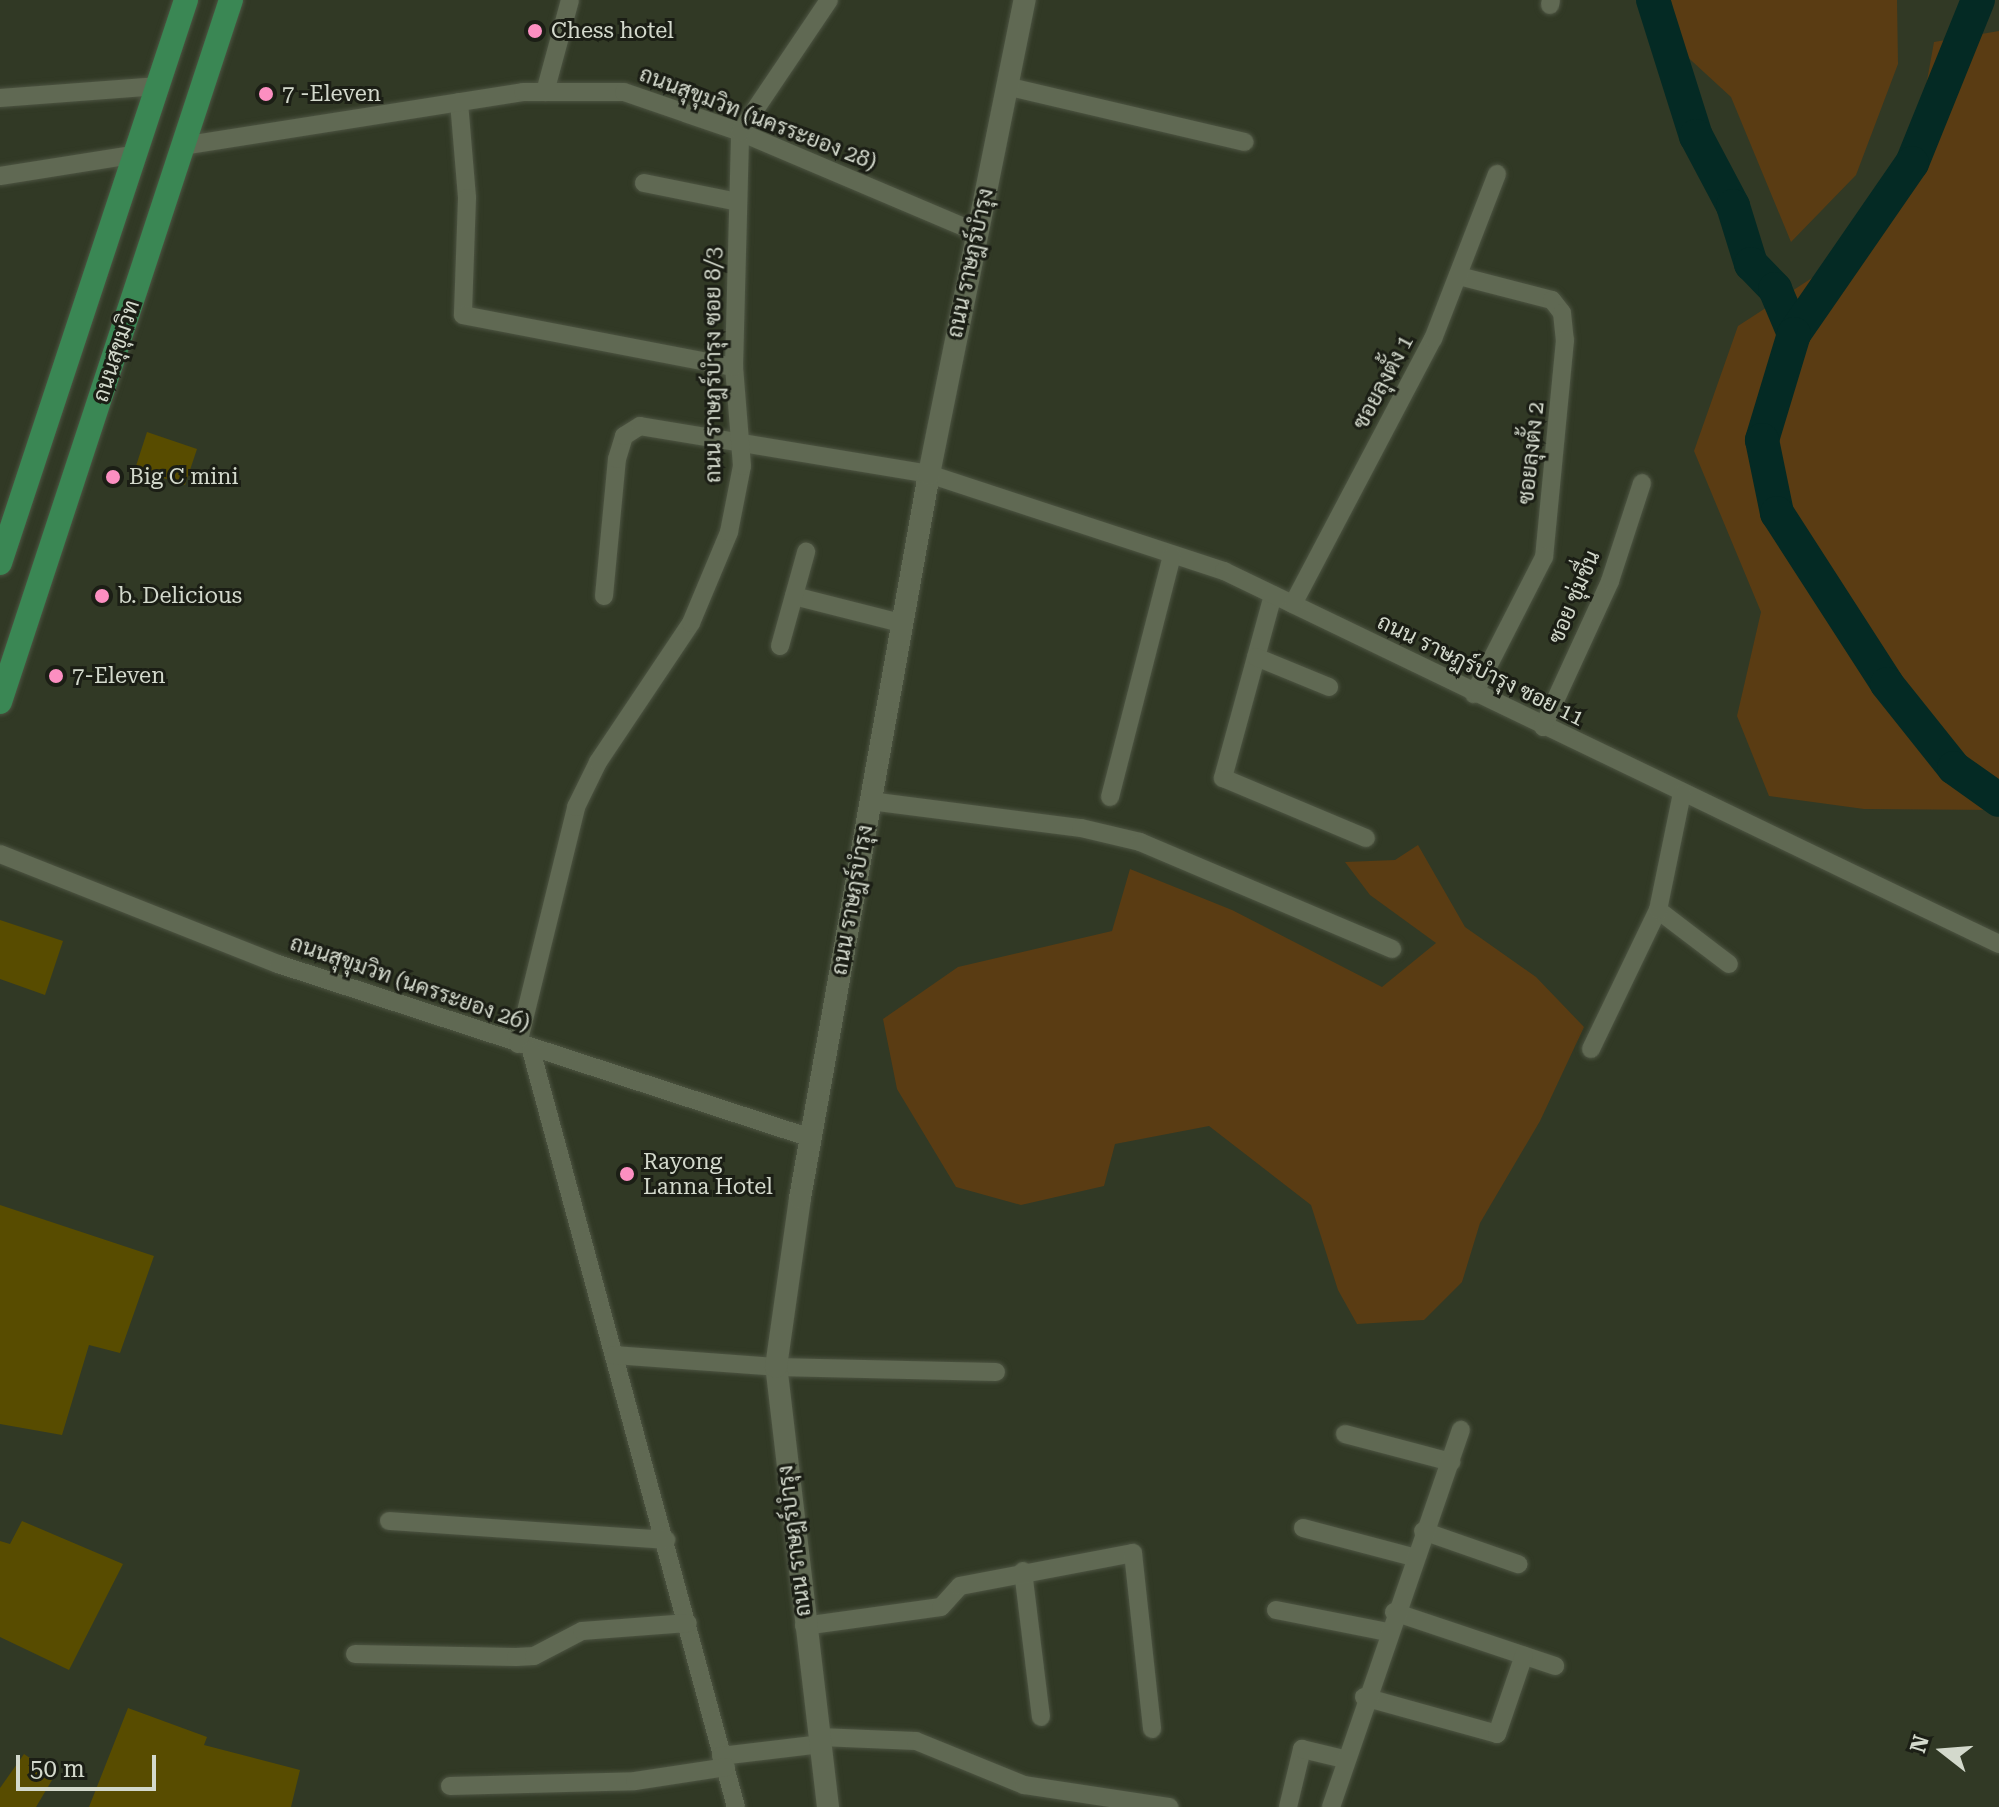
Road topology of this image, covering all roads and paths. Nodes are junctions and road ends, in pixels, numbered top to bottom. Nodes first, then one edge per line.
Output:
1 (231, 0) edge
2 (570, 0) edge
3 (829, 0) edge
4 (1025, 0) edge
5 (182, 1) edge
6 (159, 86) junction
7 (1006, 86) junction
8 (545, 92) junction
9 (0, 98) edge
10 (459, 102) junction
11 (740, 132) junction
12 (1245, 142) dead end
13 (182, 146) junction
14 (137, 154) junction
15 (1497, 174) dead end
16 (0, 176) edge
17 (644, 183) dead end
18 (738, 202) junction
19 (976, 232) junction
20 (1459, 276) junction
21 (734, 367) junction
22 (740, 445) junction
23 (929, 474) junction
24 (1642, 483) dead end
25 (806, 552) dead end
26 (1172, 556) junction
27 (0, 563) edge
28 (1273, 595) junction
29 (604, 596) dead end
30 (794, 596) junction
31 (1293, 604) junction
32 (901, 623) junction
33 (780, 646) dead end
34 (1256, 657) junction
35 (1329, 687) dead end
36 (1474, 694) junction
37 (0, 702) edge
38 (1543, 727) junction
39 (1682, 793) junction
40 (1110, 797) dead end
41 (870, 801) junction
42 (1366, 838) dead end
43 (0, 854) edge
44 (1658, 910) junction
45 (1999, 944) edge
46 (1392, 949) dead end
47 (1729, 964) dead end
48 (524, 1047) junction
49 (1591, 1049) dead end
50 (811, 1138) junction
51 (614, 1355) junction
52 (776, 1367) junction
53 (996, 1372) dead end
54 (1461, 1430) dead end
55 (1345, 1434) dead end
56 (1451, 1462) junction
57 (389, 1521) dead end
58 (1303, 1528) dead end
59 (1423, 1531) junction
60 (666, 1540) junction
61 (1413, 1557) junction
62 (1518, 1564) dead end
63 (1023, 1571) junction
64 (1276, 1610) dead end
65 (1394, 1612) junction
66 (688, 1623) junction
67 (804, 1626) junction
68 (1387, 1632) junction
69 (355, 1654) dead end
70 (1524, 1655) junction
71 (1555, 1666) dead end
72 (1364, 1697) junction
73 (1041, 1717) dead end
74 (1152, 1729) dead end
75 (820, 1740) junction
76 (1344, 1759) junction
77 (724, 1762) junction
78 (450, 1786) dead end
79 (1048, 1799) edge
80 (736, 1807) edge
81 (828, 1807) edge
82 (1169, 1807) edge
83 (1288, 1807) edge
84 (1331, 1807) edge

1 - 13 main road, ถนนสุขุมวิท
2 - 8 street
3 - 11 street
4 - 7 street, ถนน ราษฎร์บำรุง
5 - 6 main road, ถนนสุขุมวิท
6 - 9 street
6 - 14 main road, ถนนสุขุมวิท
7 - 12 street
7 - 19 street, ถนน ราษฎร์บำรุง
8 - 10 street, ถนนสุขุมวิท (นครระยอง 28)
8 - 11 street, ถนนสุขุมวิท (นครระยอง 28)
10 - 13 street, ถนนสุขุมวิท (นครระยอง 28)
10 - 21 street
11 - 18 street, ถนน ราษฎร์บำรุง ซอย 8/3
11 - 19 street, ถนนสุขุมวิท (นครระยอง 28)
13 - 37 main road, ถนนสุขุมวิท
14 - 16 street
14 - 27 main road, ถนนสุขุมวิท
15 - 20 street, ซอยลุงตั้ง 1
17 - 18 street
18 - 21 street, ถนน ราษฎร์บำรุง ซอย 8/3
19 - 23 street, ถนน ราษฎร์บำรุง
20 - 31 street, ซอยลุงตั้ง 1
20 - 36 street, ซอยลุงตั้ง 2
21 - 22 street, ถนน ราษฎร์บำรุง ซอย 8/3
22 - 23 street, ถนน ราษฎร์บำรุง ซอย 11
22 - 29 street, ถนน ราษฎร์บำรุง ซอย 11
22 - 48 street, ถนน ราษฎร์บำรุง ซอย 8/3
23 - 26 street, ถนน ราษฎร์บำรุง ซอย 11
23 - 32 street, ถนน ราษฎร์บำรุง
24 - 38 street, ซอย ชุ่มชื่น
25 - 30 street
26 - 28 street, ถนน ราษฎร์บำรุง ซอย 11
26 - 40 street
28 - 31 street, ถนน ราษฎร์บำรุง ซอย 11
28 - 34 street
30 - 32 street
30 - 33 street
31 - 36 street, ถนน ราษฎร์บำรุง ซอย 11
32 - 41 street, ถนน ราษฎร์บำรุง
34 - 35 street
34 - 42 street
36 - 38 street, ถนน ราษฎร์บำรุง ซอย 11
38 - 39 street, ถนน ราษฎร์บำรุง ซอย 11
39 - 44 street
39 - 45 street, ถนน ราษฎร์บำรุง ซอย 11
41 - 46 street
41 - 50 street, ถนน ราษฎร์บำรุง
43 - 48 street, ถนนสุขุมวิท (นครระยอง 26)
44 - 47 street
44 - 49 street
48 - 50 street, ถนนสุขุมวิท (นครระยอง 26)
48 - 51 street
50 - 52 street, ถนน ราษฎร์บำรุง
51 - 52 street
51 - 60 street
52 - 53 street
52 - 67 street, ถนน ราษฎร์บำรุง
54 - 56 street
55 - 56 street
56 - 59 street
57 - 60 street
58 - 61 street
59 - 61 street
59 - 62 street
60 - 66 street
61 - 65 street
63 - 67 street
63 - 73 street
63 - 74 street
64 - 68 street
65 - 68 street
65 - 70 street
66 - 69 street
66 - 77 street
67 - 75 street, ถนน ราษฎร์บำรุง
68 - 72 street
70 - 71 street
70 - 72 street
72 - 76 street
75 - 77 street
75 - 79 street
75 - 81 street, ถนน ราษฎร์บำรุง
76 - 83 street
76 - 84 street
77 - 78 street
77 - 80 street
79 - 82 street

